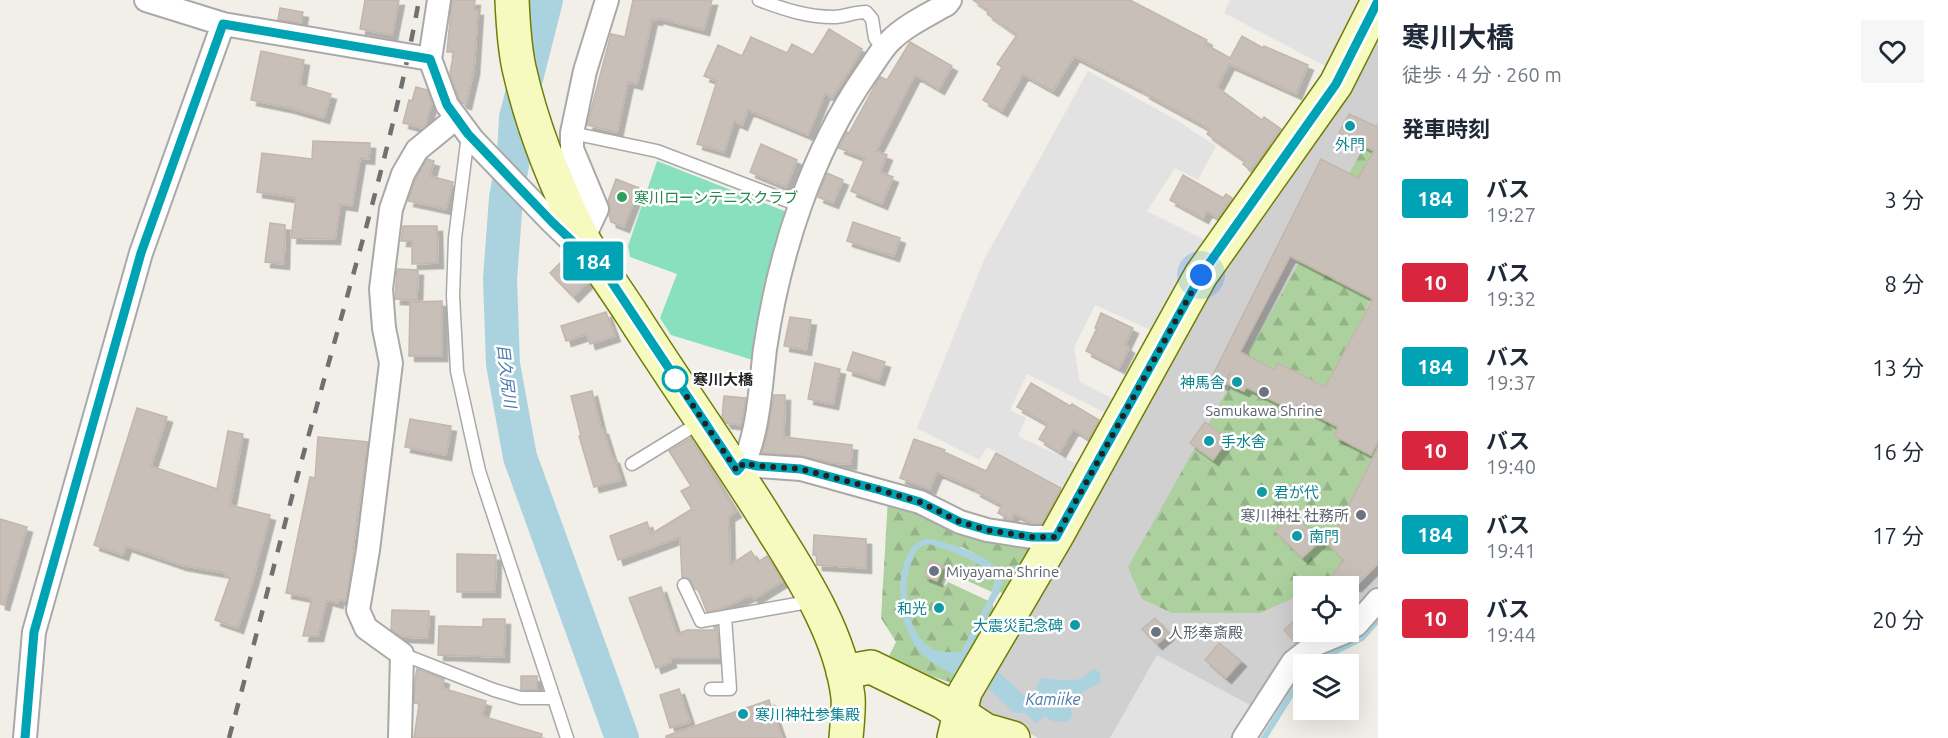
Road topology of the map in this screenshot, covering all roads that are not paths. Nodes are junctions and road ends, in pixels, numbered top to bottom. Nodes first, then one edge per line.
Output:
1 (146, 0) edge
2 (439, 0) edge
3 (512, 0) edge
4 (607, 0) edge
5 (759, 0) edge
6 (950, 0) edge
7 (1378, 1) edge
8 (223, 24) junction
9 (884, 49) junction
10 (430, 59) junction
11 (466, 131) junction
12 (572, 133) junction
13 (801, 206) junction
14 (557, 209) junction
15 (583, 239) junction
16 (605, 272) junction
17 (703, 420) junction
18 (632, 464) dead end
19 (740, 467) junction
20 (1056, 537) junction
21 (684, 585) dead end
22 (1378, 600) edge
23 (815, 601) junction
24 (725, 617) junction
25 (1359, 622) edge
26 (1320, 642) edge
27 (402, 654) junction
28 (843, 672) junction
29 (711, 689) dead end
30 (553, 698) junction
31 (957, 726) edge
32 (25, 738) edge
33 (400, 738) edge
34 (567, 738) edge
35 (846, 738) edge
36 (1013, 738) edge
37 (1244, 738) edge

1 - 8 street
2 - 10 street
3 - 14 street
4 - 12 street
5 - 9 lane
6 - 9 street
7 - 20 street
8 - 10 street
8 - 32 street
9 - 13 street
10 - 11 street
11 - 14 street
11 - 27 street
11 - 30 lane
12 - 13 lane
12 - 15 street
13 - 19 street
14 - 15 street
14 - 16 street
15 - 16 street
16 - 17 street
17 - 18 lane
17 - 19 street
19 - 20 street
19 - 23 street
20 - 31 street
21 - 24 lane
22 - 25 street
23 - 24 lane
23 - 28 street
24 - 29 lane
26 - 37 street
27 - 30 lane
27 - 33 street
28 - 31 street
28 - 35 street
30 - 34 lane
31 - 36 street

